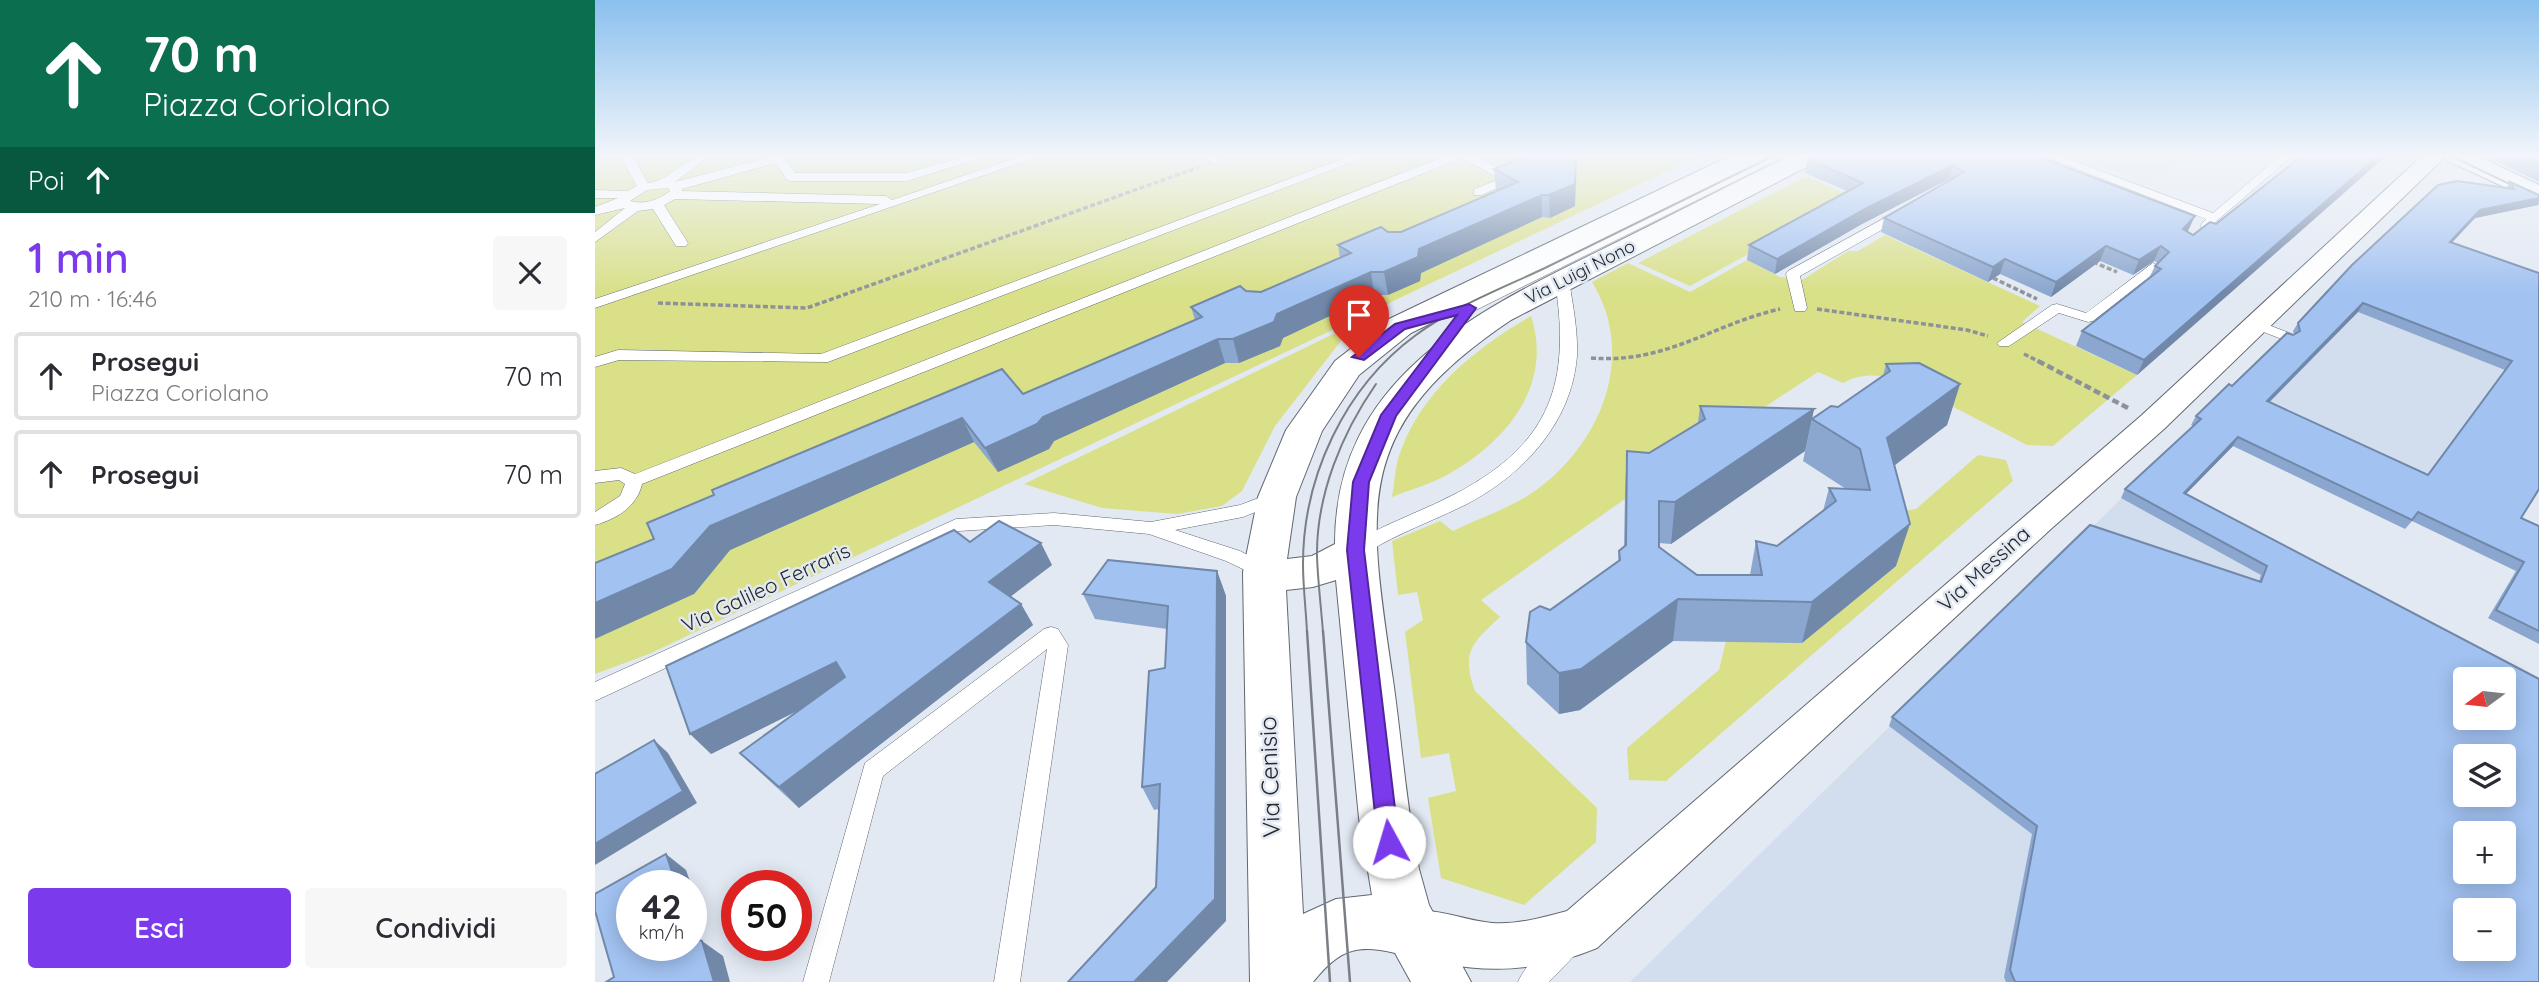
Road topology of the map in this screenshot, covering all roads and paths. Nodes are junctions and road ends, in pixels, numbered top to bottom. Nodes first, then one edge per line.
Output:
1 (624, 201) edge
2 (658, 201) edge
3 (898, 201) edge
4 (1097, 201) edge
5 (1242, 201) edge
6 (1343, 201) edge
7 (1658, 201) edge
8 (1688, 201) edge
9 (1720, 201) edge
10 (2168, 201) edge
11 (2234, 201) edge
12 (2388, 201) edge
13 (629, 202) junction
14 (656, 203) junction
15 (1913, 207) edge
16 (595, 211) edge
17 (2214, 218) junction
18 (2195, 234) edge
19 (595, 238) edge
20 (681, 243) dead end
21 (2086, 259) edge
22 (2153, 267) edge
23 (1993, 278) edge
24 (2136, 280) junction
25 (1562, 281) junction
26 (599, 303) edge
27 (1469, 308) junction
28 (1801, 308) junction
29 (2057, 308) junction
30 (2257, 325) junction
31 (1400, 326) junction
32 (2287, 337) edge
33 (2004, 343) junction
34 (1569, 357) junction
35 (595, 362) edge
36 (1430, 363) junction
37 (2153, 422) junction
38 (595, 477) edge
39 (634, 481) junction
40 (1277, 497) junction
41 (595, 519) edge
42 (1150, 528) junction
43 (1356, 550) junction
44 (1264, 572) junction
45 (595, 692) edge
46 (1580, 931) junction
47 (1414, 932) junction
48 (816, 982) edge
49 (1007, 982) edge
50 (1279, 982) edge
51 (1443, 982) edge
52 (1531, 982) edge

1 - 13 lane
2 - 14 lane
3 - 26 lane
4 - 26 path
5 - 35 lane
6 - 39 lane
7 - 31 main road, Via Luigi Nono
8 - 27 lane
9 - 25 main road, Via Luigi Nono
10 - 17 lane
11 - 17 lane
12 - 30 street, Via Messina
13 - 14 lane
13 - 16 lane
13 - 19 lane
14 - 20 lane
15 - 28 lane
17 - 18 lane
21 - 24 path
22 - 24 lane
23 - 29 path
24 - 29 lane
25 - 34 lane
25 - 36 main road, Via Luigi Nono
27 - 31 lane
27 - 36 lane
28 - 33 path
28 - 34 path
29 - 33 lane
30 - 32 lane
30 - 37 street, Via Messina
31 - 40 main road, Via Luigi Nono
33 - 37 path
34 - 43 lane
36 - 43 main road, Via Luigi Nono
37 - 46 street, Via Messina
38 - 39 lane
39 - 41 lane
40 - 42 lane
40 - 44 main road, Via Cenisio
42 - 44 lane
42 - 45 lane, Via Galileo Ferraris
43 - 44 main road
43 - 47 main road
44 - 50 main road, Via Cenisio
46 - 47 street
46 - 52 lane, Via Messina
47 - 50 main road
47 - 51 main road
48 - 49 lane

